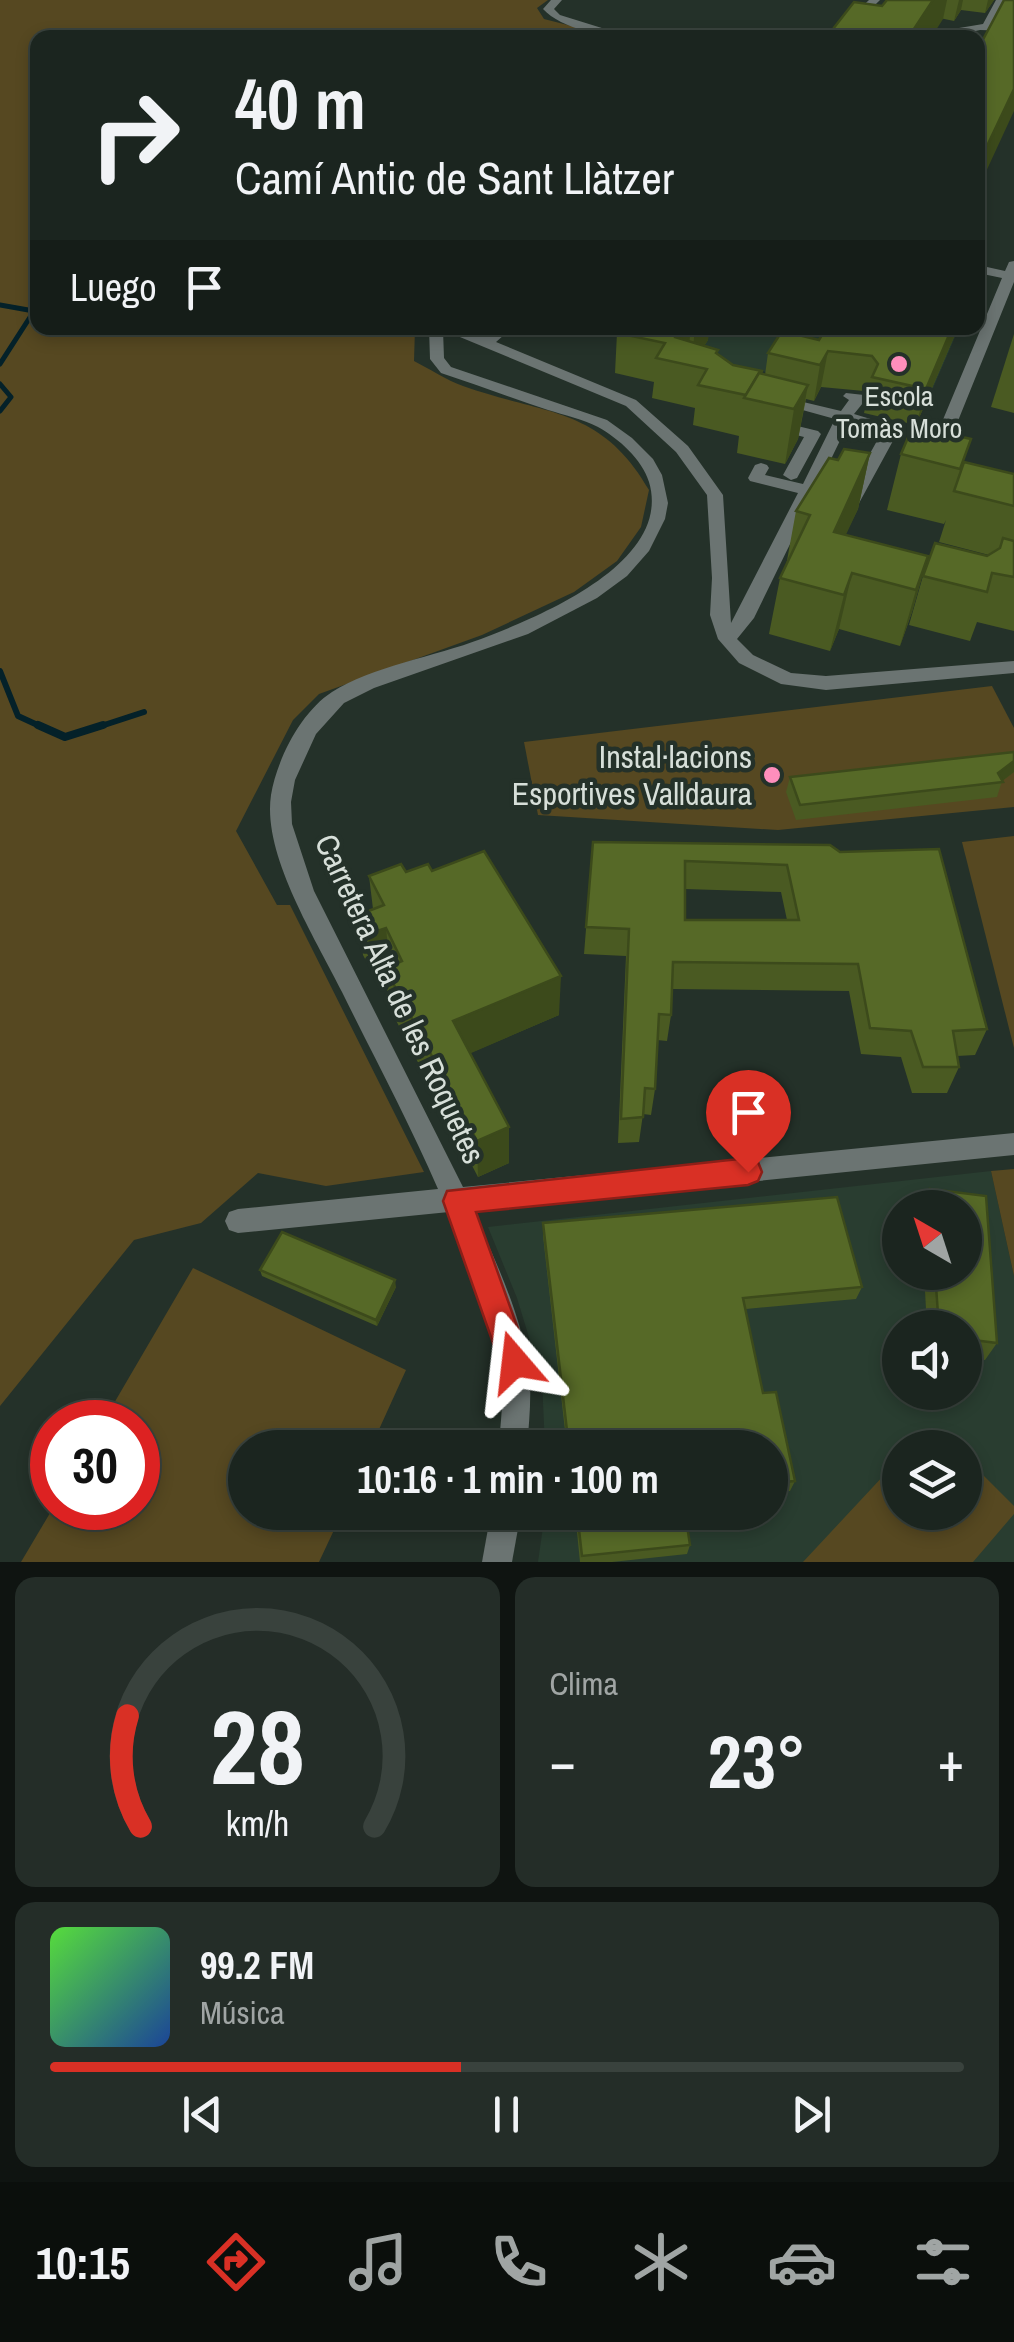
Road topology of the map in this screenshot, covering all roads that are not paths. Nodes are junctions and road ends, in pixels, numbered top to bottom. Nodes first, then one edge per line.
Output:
1 (558, 0) edge
2 (875, 0) edge
3 (1000, 0) edge
4 (991, 21) junction
5 (1014, 28) edge
6 (602, 30) edge
7 (843, 30) edge
8 (961, 30) edge
9 (987, 40) edge
10 (985, 269) edge
11 (1013, 273) edge
12 (436, 335) edge
13 (464, 335) edge
14 (496, 335) edge
15 (485, 344) junction
16 (852, 396) dead end
17 (818, 403) dead end
18 (777, 407) junction
19 (844, 417) junction
20 (941, 467) edge
21 (761, 468) dead end
22 (792, 475) dead end
23 (808, 492) junction
24 (727, 639) junction
25 (1014, 667) edge
26 (1014, 1144) edge
27 (457, 1201) junction
28 (238, 1222) dead end
29 (513, 1430) edge
30 (502, 1530) edge
31 (496, 1562) edge

1 - 6 street
2 - 7 street
3 - 4 street
4 - 5 street
4 - 8 street
4 - 9 street
10 - 11 street
11 - 20 street
12 - 27 street, Carretera Alta de les Roquetes
13 - 15 street
14 - 15 street
15 - 24 street
16 - 19 street
17 - 18 street
18 - 19 street
18 - 22 street
19 - 23 street
19 - 23 street
21 - 23 street
23 - 24 street
24 - 25 street
26 - 27 street
27 - 28 street
27 - 29 street, Carretera Alta de les Roquetes
30 - 31 street

